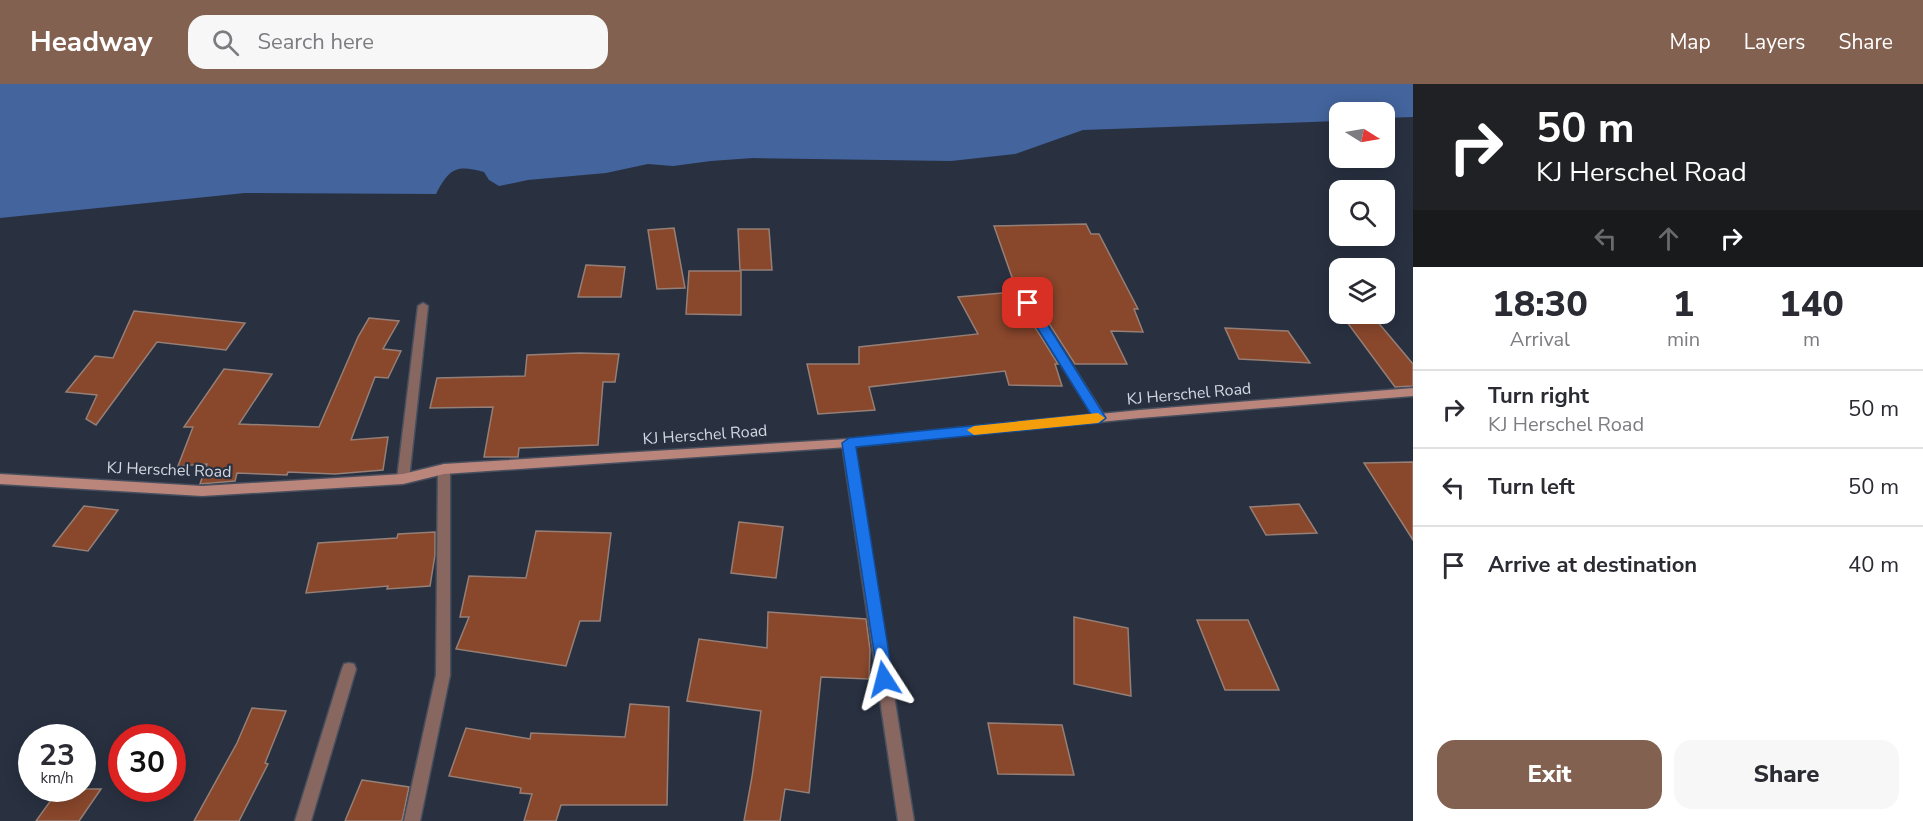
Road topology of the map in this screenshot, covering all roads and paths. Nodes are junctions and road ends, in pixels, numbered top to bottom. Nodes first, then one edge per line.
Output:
1 (1016, 284) dead end
2 (423, 306) dead end
3 (1413, 392) edge
4 (1100, 418) junction
5 (849, 443) junction
6 (444, 469) junction
7 (0, 479) edge
8 (403, 479) junction
9 (350, 669) dead end
10 (303, 821) edge
11 (412, 821) edge
12 (906, 821) edge

1 - 4 street
2 - 8 street
3 - 4 main road, KJ Herschel Road
4 - 5 main road, KJ Herschel Road
5 - 6 main road, KJ Herschel Road
5 - 12 street
6 - 8 main road, KJ Herschel Road
6 - 11 street
7 - 8 main road, KJ Herschel Road
9 - 10 street

